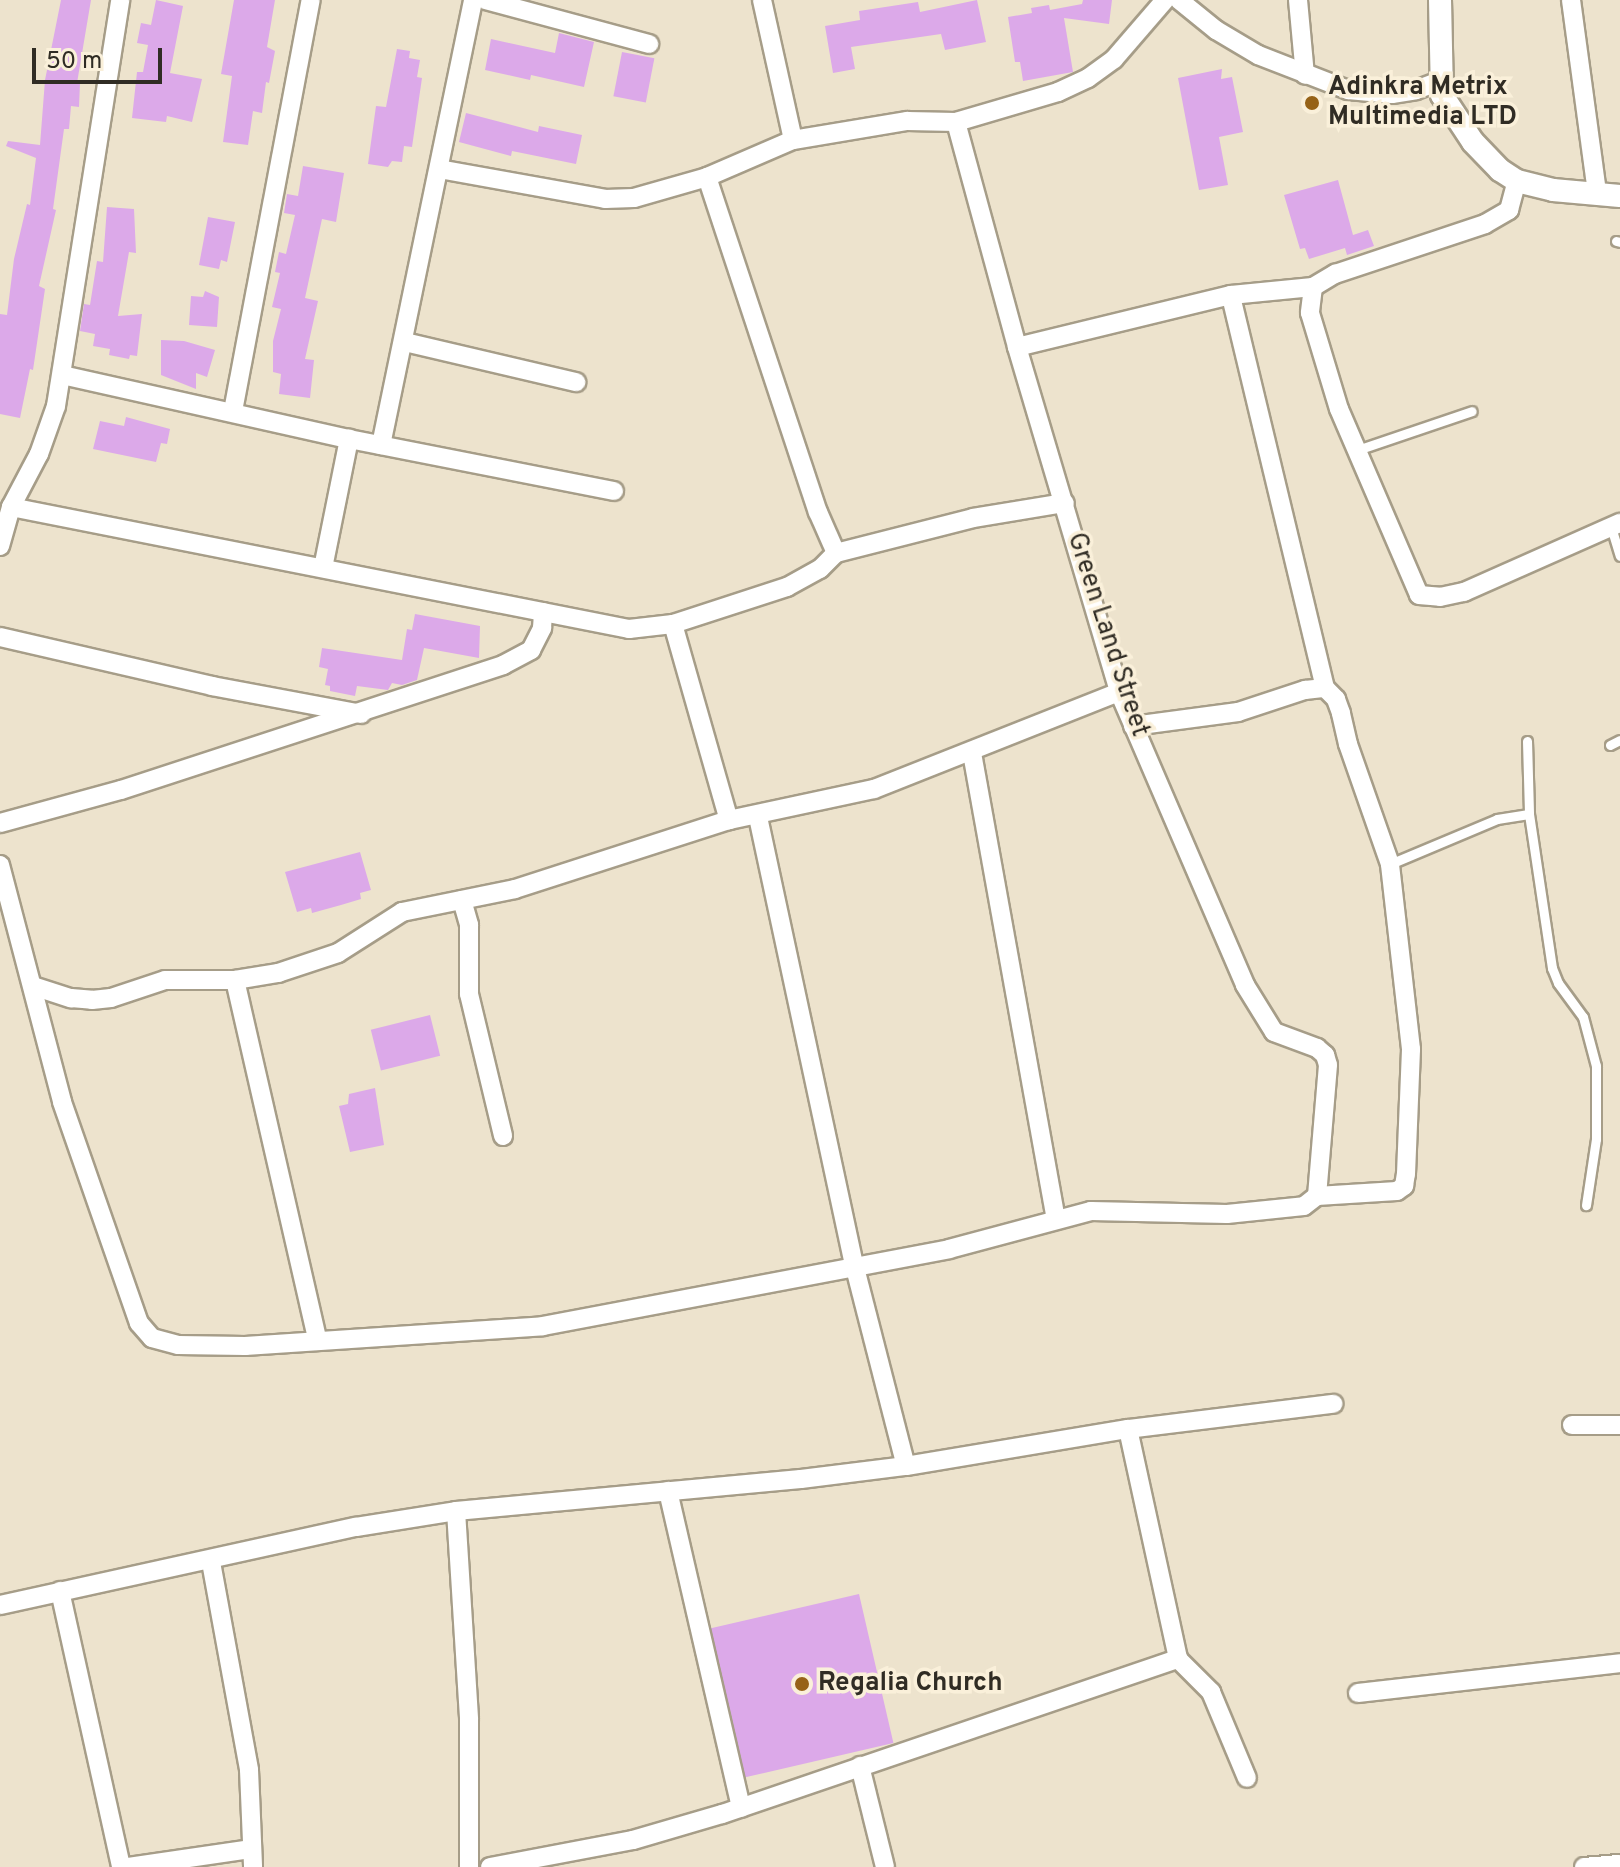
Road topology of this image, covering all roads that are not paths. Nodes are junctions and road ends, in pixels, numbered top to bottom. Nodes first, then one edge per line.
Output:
1 (120, 0) edge
2 (311, 0) edge
3 (473, 0) edge
4 (485, 0) edge
5 (762, 0) edge
6 (1165, 0) edge
7 (1179, 0) edge
8 (1298, 0) edge
9 (1440, 0) edge
10 (1571, 0) edge
11 (649, 44) dead end
12 (1305, 75) junction
13 (1439, 81) junction
14 (956, 122) junction
15 (793, 140) junction
16 (439, 169) junction
17 (707, 177) junction
18 (1517, 181) junction
19 (1597, 192) junction
20 (1620, 196) edge
21 (1313, 287) junction
22 (1231, 295) junction
23 (405, 342) junction
24 (1017, 347) junction
25 (62, 375) junction
26 (576, 382) dead end
27 (233, 411) junction
28 (1472, 411) dead end
29 (349, 439) junction
30 (381, 445) junction
31 (1357, 450) junction
32 (614, 491) dead end
33 (1065, 503) junction
34 (11, 507) junction
35 (1616, 525) edge
36 (0, 544) edge
37 (836, 553) junction
38 (1620, 556) edge
39 (323, 568) junction
40 (543, 612) junction
41 (673, 624) junction
42 (0, 637) edge
43 (1325, 688) junction
44 (1119, 692) junction
45 (363, 714) junction
46 (1133, 726) junction
47 (1620, 740) edge
48 (1527, 741) dead end
49 (1610, 745) dead end
50 (972, 753) junction
51 (1529, 814) junction
52 (758, 817) junction
53 (729, 820) junction
54 (0, 823) edge
55 (1390, 864) junction
56 (0, 865) edge
57 (462, 900) junction
58 (235, 980) junction
59 (33, 986) junction
60 (503, 1136) dead end
61 (1317, 1196) junction
62 (1586, 1205) dead end
63 (1056, 1220) junction
64 (855, 1268) junction
65 (318, 1341) junction
66 (1333, 1404) dead end
67 (1572, 1425) dead end
68 (1620, 1425) edge
69 (1128, 1429) junction
70 (906, 1466) junction
71 (668, 1491) junction
72 (456, 1511) junction
73 (211, 1562) junction
74 (60, 1591) junction
75 (0, 1605) edge
76 (1178, 1659) junction
77 (1620, 1663) edge
78 (1358, 1693) dead end
79 (860, 1766) junction
80 (1247, 1778) dead end
81 (741, 1808) junction
82 (252, 1858) edge
83 (1620, 1864) edge
84 (124, 1867) edge
85 (469, 1867) edge
86 (490, 1867) edge
87 (885, 1867) edge
88 (1584, 1867) edge

1 - 25 street
2 - 27 street
3 - 16 street
4 - 11 street
5 - 15 street
6 - 14 street
7 - 12 street
8 - 12 street
9 - 13 street
10 - 19 street
12 - 13 street
13 - 18 street
14 - 15 street
14 - 24 street, Green Land Street
15 - 17 street
16 - 17 street
16 - 23 street
17 - 37 street
18 - 19 street
18 - 21 street
19 - 20 street
21 - 22 street
21 - 31 street
22 - 24 street
22 - 43 street
23 - 26 street
23 - 30 street
24 - 33 street, Green Land Street
25 - 27 street
25 - 34 street
27 - 29 street
28 - 31 lane
29 - 30 street
29 - 39 street
30 - 32 street
31 - 35 street
33 - 37 street
33 - 44 street, Green Land Street
34 - 36 street
34 - 39 street
35 - 38 lane
37 - 41 street
39 - 40 street
40 - 41 street
40 - 45 street
41 - 53 street
42 - 45 street
43 - 46 street
43 - 55 street
44 - 46 street, Green Land Street
44 - 50 street
45 - 54 street
46 - 61 street, Green Land Street
47 - 49 lane
48 - 51 lane
50 - 52 street
50 - 63 street
51 - 55 lane
51 - 62 lane
52 - 53 street
52 - 64 street
53 - 57 street
55 - 61 street
56 - 59 street
57 - 58 street
57 - 60 street
58 - 59 street
58 - 65 street
59 - 65 street
61 - 63 street
63 - 64 street
64 - 65 street
64 - 70 street
66 - 69 street
67 - 68 street
69 - 70 street
69 - 76 street
70 - 71 street
71 - 72 street
71 - 81 street
72 - 73 street
72 - 85 street
73 - 74 street
73 - 82 street
74 - 75 street
74 - 84 street
76 - 79 street
76 - 80 street
77 - 78 street
79 - 81 street
79 - 87 street
81 - 86 street
82 - 84 street
83 - 88 street

